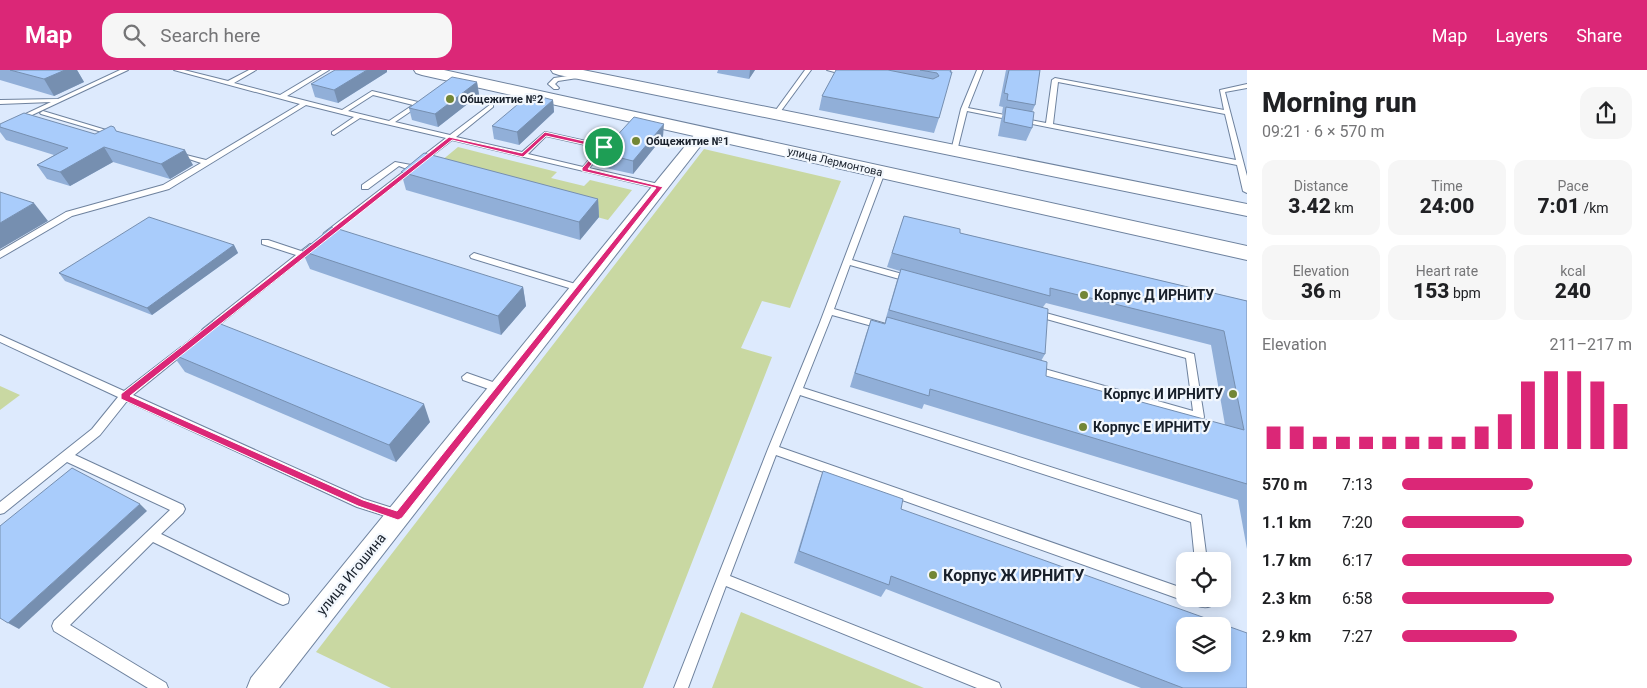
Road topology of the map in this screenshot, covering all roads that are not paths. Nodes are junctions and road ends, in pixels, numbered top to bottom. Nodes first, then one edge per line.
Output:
1 (125, 70) edge
2 (177, 70) edge
3 (253, 70) edge
4 (326, 70) edge
5 (423, 70) edge
6 (428, 70) edge
7 (808, 70) edge
8 (830, 70) edge
9 (980, 70) edge
10 (187, 71) edge
11 (857, 75) edge
12 (558, 79) edge
13 (228, 83) junction
14 (1247, 86) edge
15 (281, 97) junction
16 (62, 99) junction
17 (0, 102) edge
18 (305, 103) junction
19 (490, 106) dead end
20 (964, 109) junction
21 (343, 112) junction
22 (43, 113) dead end
23 (1228, 113) junction
24 (776, 114) junction
25 (359, 116) junction
26 (390, 123) junction
27 (1049, 126) junction
28 (0, 128) edge
29 (704, 132) junction
30 (334, 133) dead end
31 (123, 137) edge
32 (451, 138) junction
33 (165, 149) edge
34 (954, 151) junction
35 (523, 155) junction
36 (207, 162) junction
37 (1240, 163) junction
38 (413, 168) junction
39 (584, 170) junction
40 (881, 172) junction
41 (660, 187) junction
42 (365, 188) dead end
43 (1247, 191) edge
44 (1247, 210) edge
45 (265, 242) dead end
46 (1247, 253) edge
47 (302, 254) junction
48 (0, 255) edge
49 (474, 256) dead end
50 (848, 262) junction
51 (924, 283) edge
52 (579, 288) junction
53 (829, 311) junction
54 (1029, 312) edge
55 (897, 330) edge
56 (199, 337) edge
57 (0, 338) edge
58 (192, 343) edge
59 (1020, 366) edge
60 (466, 377) dead end
61 (500, 389) junction
62 (797, 390) junction
63 (124, 397) junction
64 (773, 450) junction
65 (66, 456) junction
66 (0, 509) edge
67 (398, 516) junction
68 (152, 536) junction
69 (1201, 552) edge
70 (723, 579) junction
71 (1176, 592) edge
72 (283, 598) dead end
73 (161, 688) edge
74 (261, 688) edge
75 (681, 688) edge
76 (994, 688) edge

1 - 16 lane
2 - 10 lane
3 - 13 lane
4 - 15 lane
5 - 6 lane
5 - 29 main road, улица Лермонтова
7 - 24 lane
8 - 11 lane
9 - 20 lane
10 - 13 lane
12 - 24 main road
13 - 15 lane
14 - 23 lane
15 - 18 lane
16 - 17 lane
16 - 28 lane
18 - 21 lane
18 - 36 lane
19 - 32 lane
20 - 27 lane
20 - 34 lane
21 - 25 lane
21 - 26 lane
22 - 31 lane
23 - 27 lane
23 - 37 lane
24 - 34 main road
25 - 26 lane
25 - 30 lane
26 - 32 lane
27 - 37 lane
29 - 40 main road, улица Лермонтова
29 - 41 street, улица Игошина
32 - 35 lane
32 - 38 lane
33 - 36 lane
34 - 44 main road
35 - 39 lane
35 - 39 lane
36 - 48 lane
37 - 43 lane
38 - 42 lane
38 - 47 lane
39 - 41 lane
40 - 46 main road, улица Лермонтова
40 - 50 lane
41 - 52 street, улица Игошина
45 - 47 lane
47 - 56 lane
49 - 52 lane
50 - 51 lane
50 - 53 lane
52 - 61 street, улица Игошина
53 - 55 lane
53 - 62 lane
54 - 59 lane
57 - 63 lane
58 - 63 lane
60 - 61 lane
61 - 67 street, улица Игошина
62 - 64 lane
62 - 69 lane
63 - 65 lane
63 - 67 lane
64 - 70 lane
64 - 71 lane
65 - 66 lane
65 - 68 lane
67 - 74 street, улица Игошина
68 - 72 lane
68 - 73 lane
70 - 75 lane
70 - 76 lane

